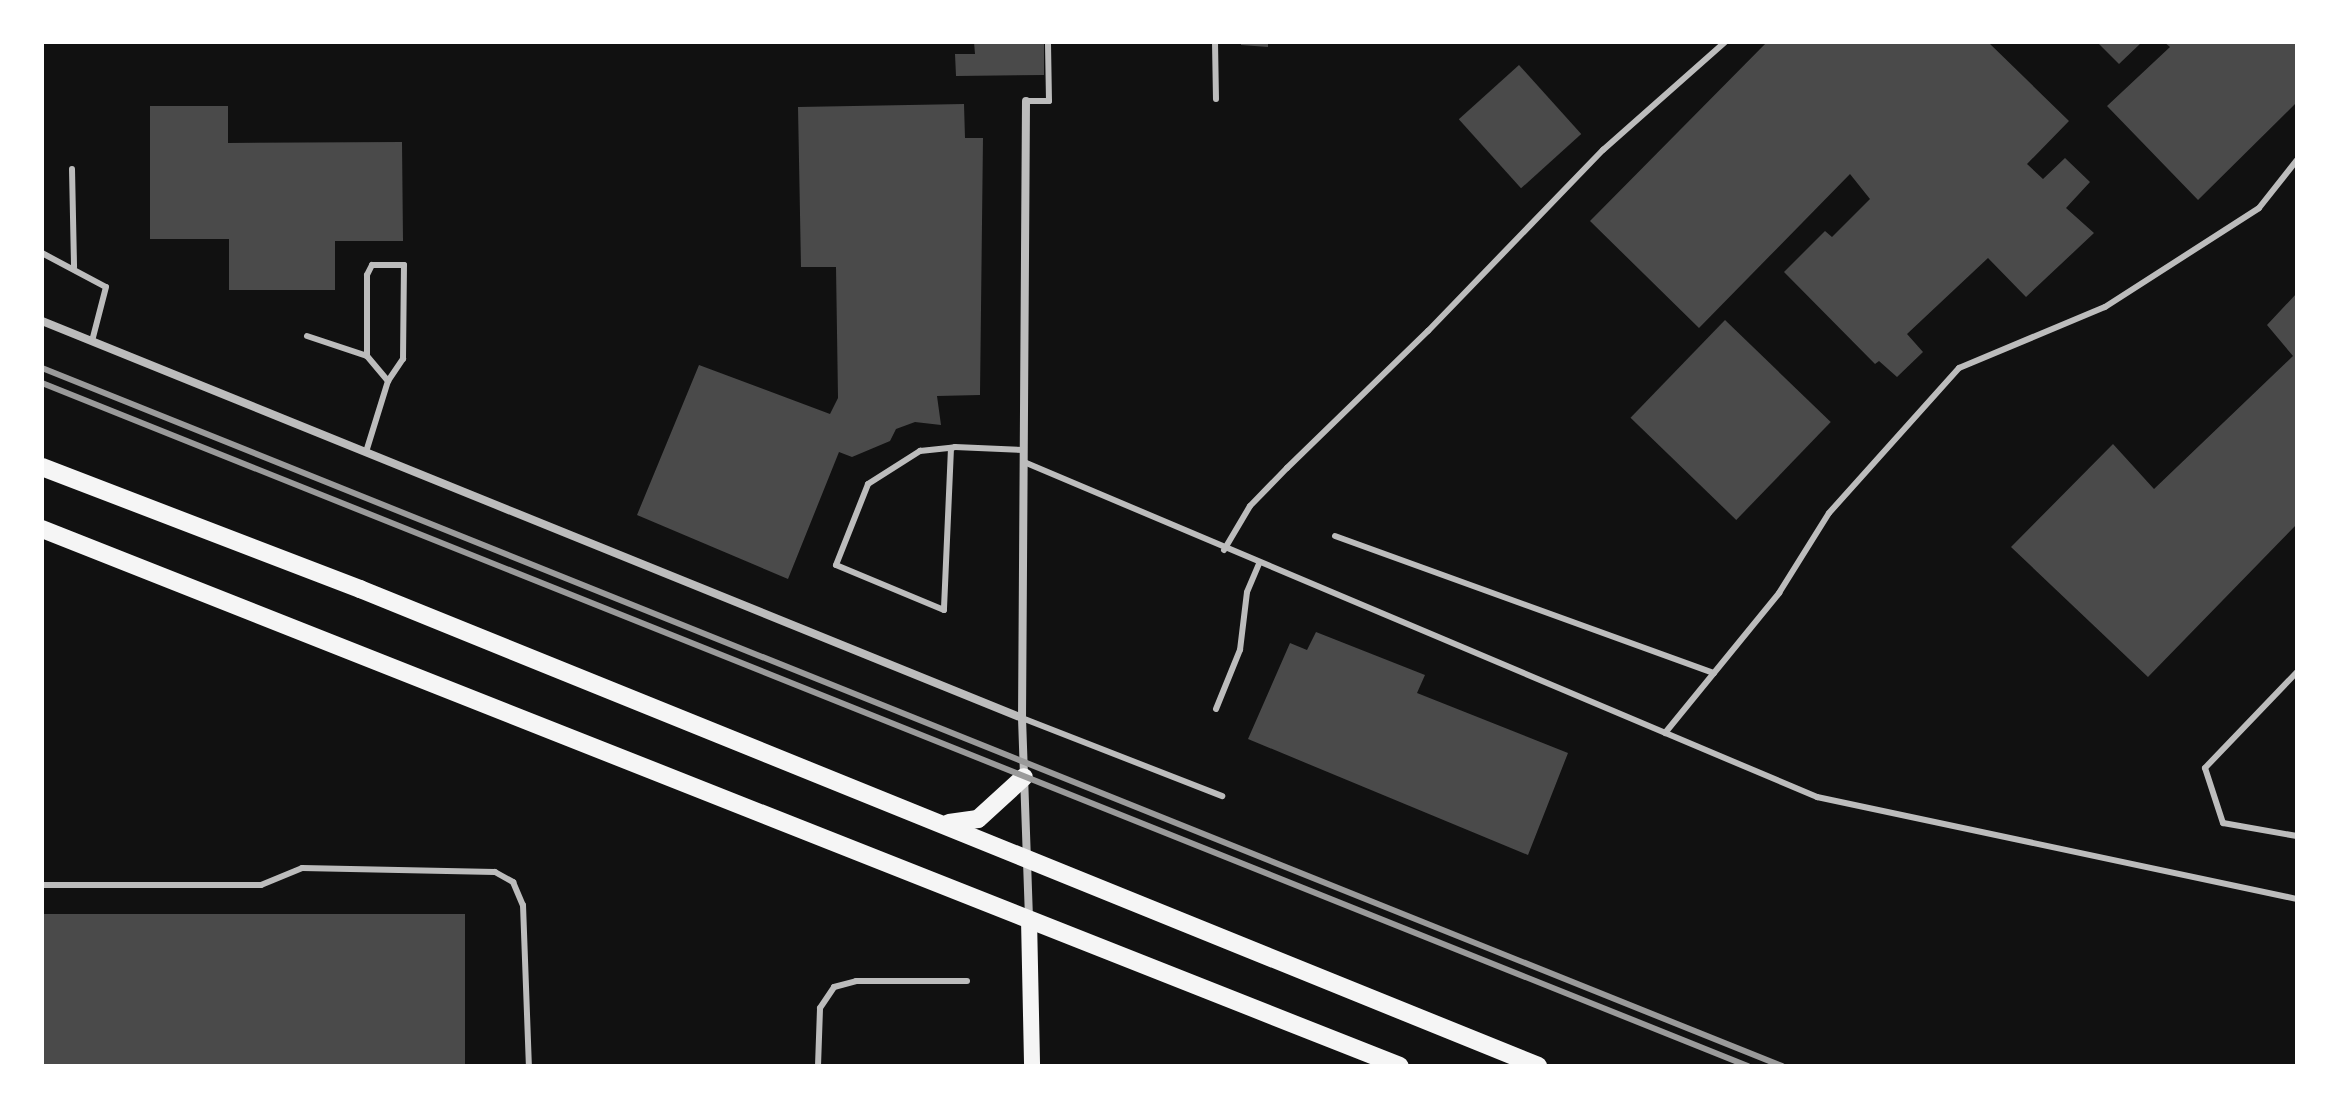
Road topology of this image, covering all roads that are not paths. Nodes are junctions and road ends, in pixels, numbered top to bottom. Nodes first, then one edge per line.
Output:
1 (1048, 42) edge
2 (1215, 42) edge
3 (1725, 42) edge
4 (1216, 99) dead end
5 (1026, 101) joint
6 (2297, 160) edge
7 (72, 169) dead end
8 (42, 253) edge
9 (74, 267) junction
10 (42, 321) edge
11 (307, 336) dead end
12 (92, 341) junction
13 (367, 356) junction
14 (388, 381) junction
15 (951, 448) junction
16 (1024, 450) junction
17 (366, 452) junction
18 (1024, 462) junction
19 (42, 467) edge
20 (42, 529) edge
21 (1335, 536) dead end
22 (1224, 550) junction
23 (1259, 564) junction
24 (2297, 672) edge
25 (1714, 673) junction
26 (1216, 709) dead end
27 (1022, 718) junction
28 (1665, 733) junction
29 (1024, 777) junction
30 (1222, 796) dead end
31 (937, 822) junction
32 (2297, 836) edge
33 (1025, 858) junction
34 (42, 885) edge
35 (2297, 899) edge
36 (1029, 919) junction
37 (967, 981) dead end
38 (529, 1066) edge
39 (818, 1066) edge
40 (1032, 1066) edge
41 (1400, 1066) edge
42 (1538, 1066) edge

1 - 5 lane
2 - 4 lane
3 - 22 lane
5 - 16 street
6 - 25 lane
7 - 9 lane
8 - 9 lane
9 - 12 lane
10 - 12 street
11 - 13 lane
12 - 17 street
13 - 14 lane
13 - 14 lane
14 - 17 lane
15 - 15 lane
15 - 16 lane
16 - 18 street
17 - 27 street
18 - 22 lane
18 - 27 street
19 - 31 main road
20 - 36 main road
21 - 25 lane
22 - 23 lane
23 - 26 lane
23 - 28 lane
24 - 32 lane
25 - 28 lane
27 - 29 street
27 - 30 lane
28 - 35 lane
29 - 31 main road
29 - 33 street
31 - 33 main road
33 - 36 street
33 - 42 main road
34 - 38 lane
36 - 40 main road
36 - 41 main road
37 - 39 lane

